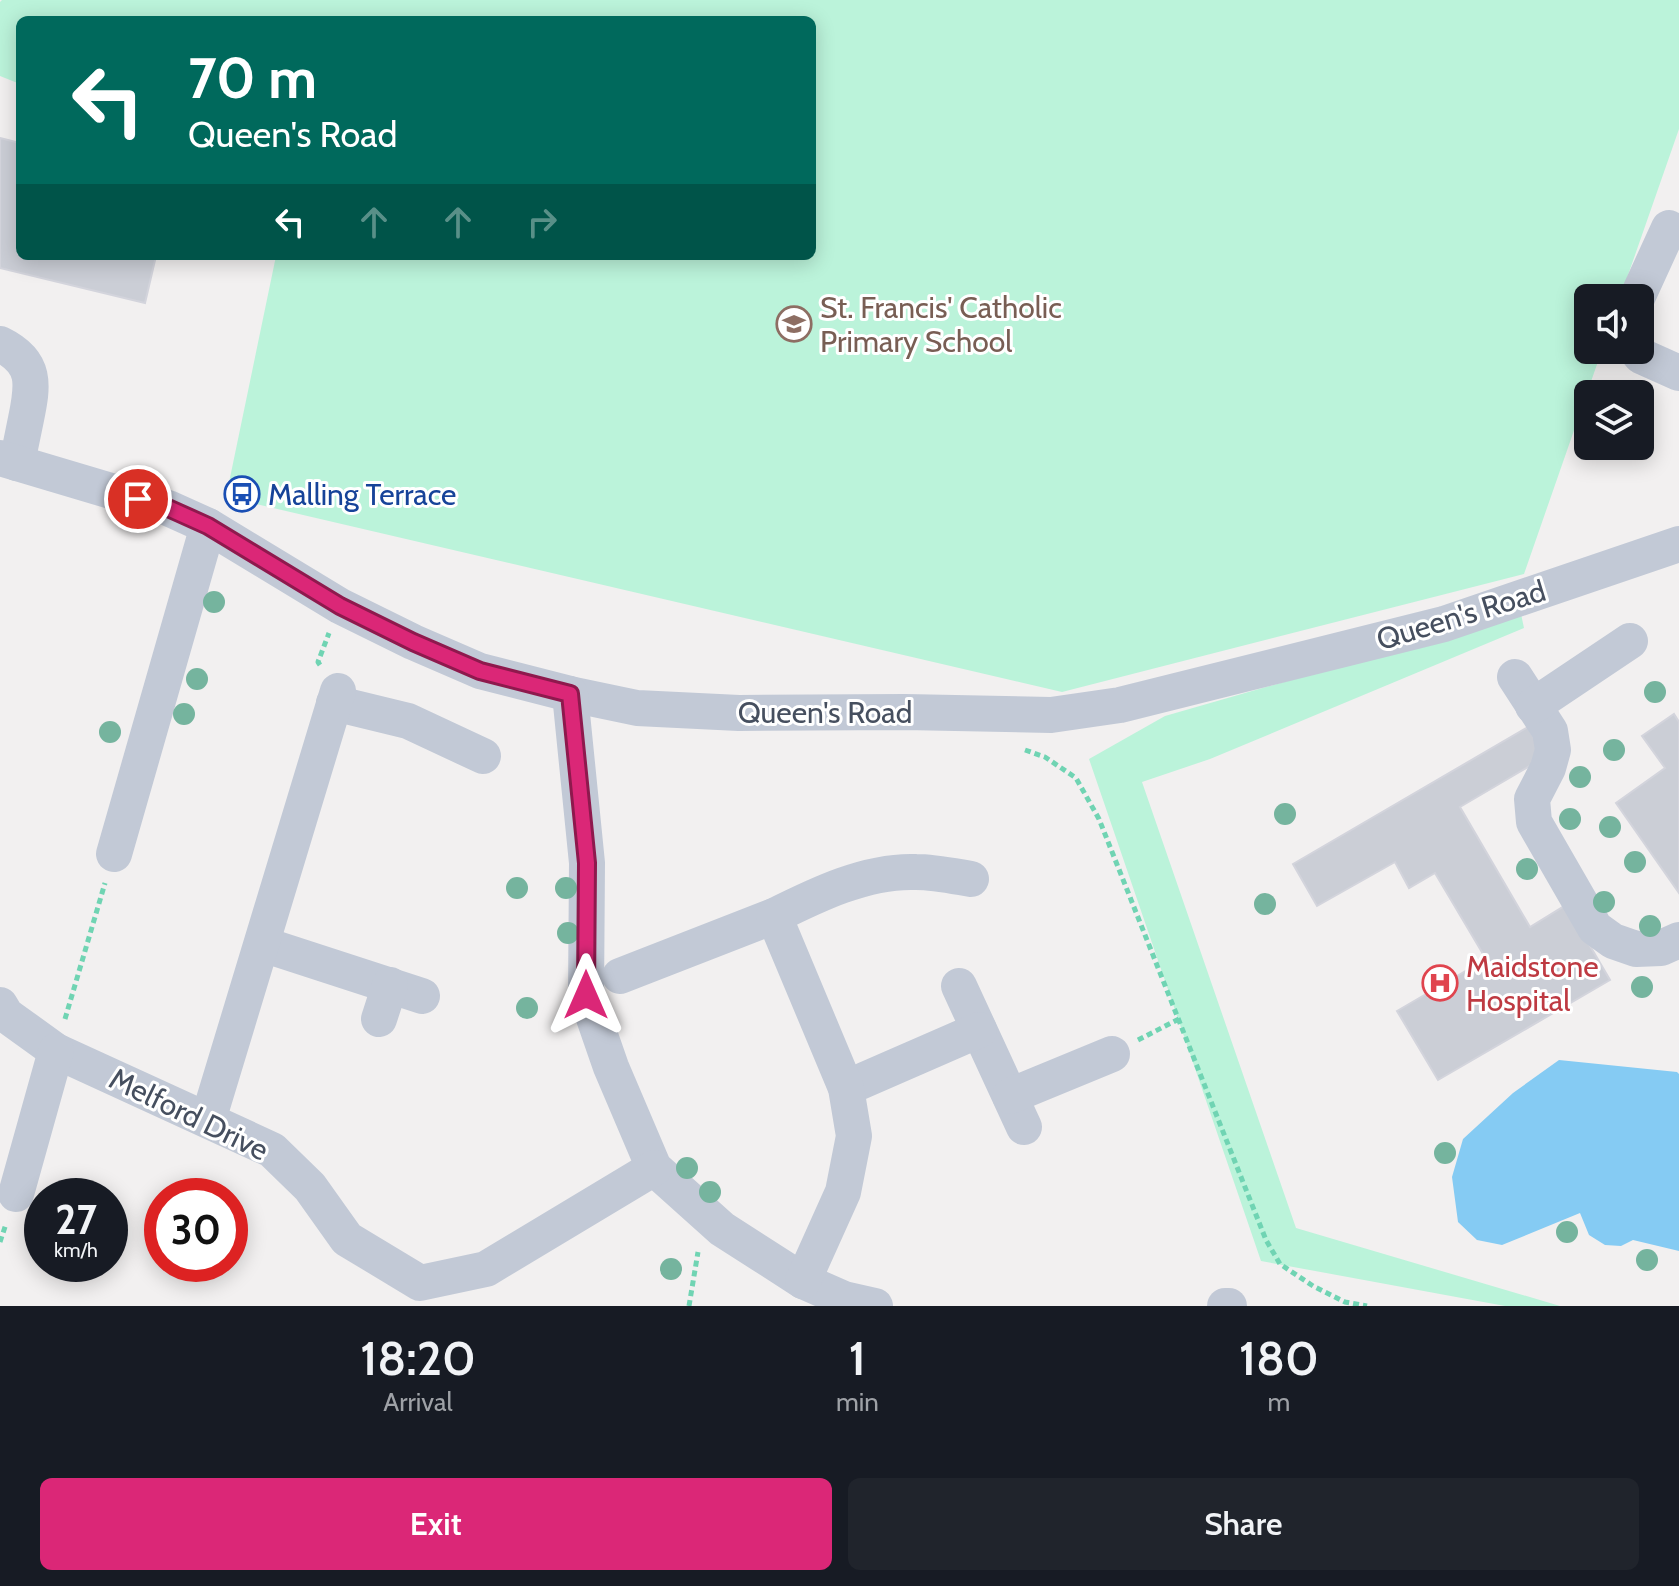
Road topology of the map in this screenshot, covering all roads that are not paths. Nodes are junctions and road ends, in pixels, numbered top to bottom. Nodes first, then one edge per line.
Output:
1 (1669, 228) dead end
2 (1643, 284) edge
3 (0, 344) edge
4 (1654, 362) edge
5 (1679, 373) edge
6 (8, 461) edge
7 (208, 526) junction
8 (1679, 544) edge
9 (1630, 641) dead end
10 (570, 694) junction
11 (483, 756) dead end
12 (114, 854) road end
13 (971, 879) dead end
14 (780, 929) junction
15 (1679, 940) edge
16 (262, 944) junction
17 (620, 976) dead end
18 (959, 986) dead end
19 (0, 1005) edge
20 (379, 1019) dead end
21 (979, 1030) junction
22 (56, 1051) junction
23 (1112, 1054) road end
24 (846, 1088) junction
25 (208, 1120) junction
26 (654, 1168) junction
27 (16, 1194) dead end
28 (803, 1281) junction
29 (419, 1294) edge
30 (875, 1306) edge

1 - 2 street
3 - 6 street
4 - 5 street
6 - 7 street, Queen's Road
7 - 10 street, Queen's Road
7 - 12 street
8 - 10 street, Queen's Road
9 - 15 street
10 - 26 street
11 - 16 street
13 - 14 street
14 - 17 street
14 - 24 street
16 - 20 street
16 - 25 street
18 - 21 street
19 - 22 street, Melford Drive
21 - 23 street
21 - 24 street
22 - 25 street, Melford Drive
22 - 27 street
24 - 28 street
25 - 29 street, Melford Drive
26 - 28 street
26 - 29 street, Melford Drive
28 - 30 street

